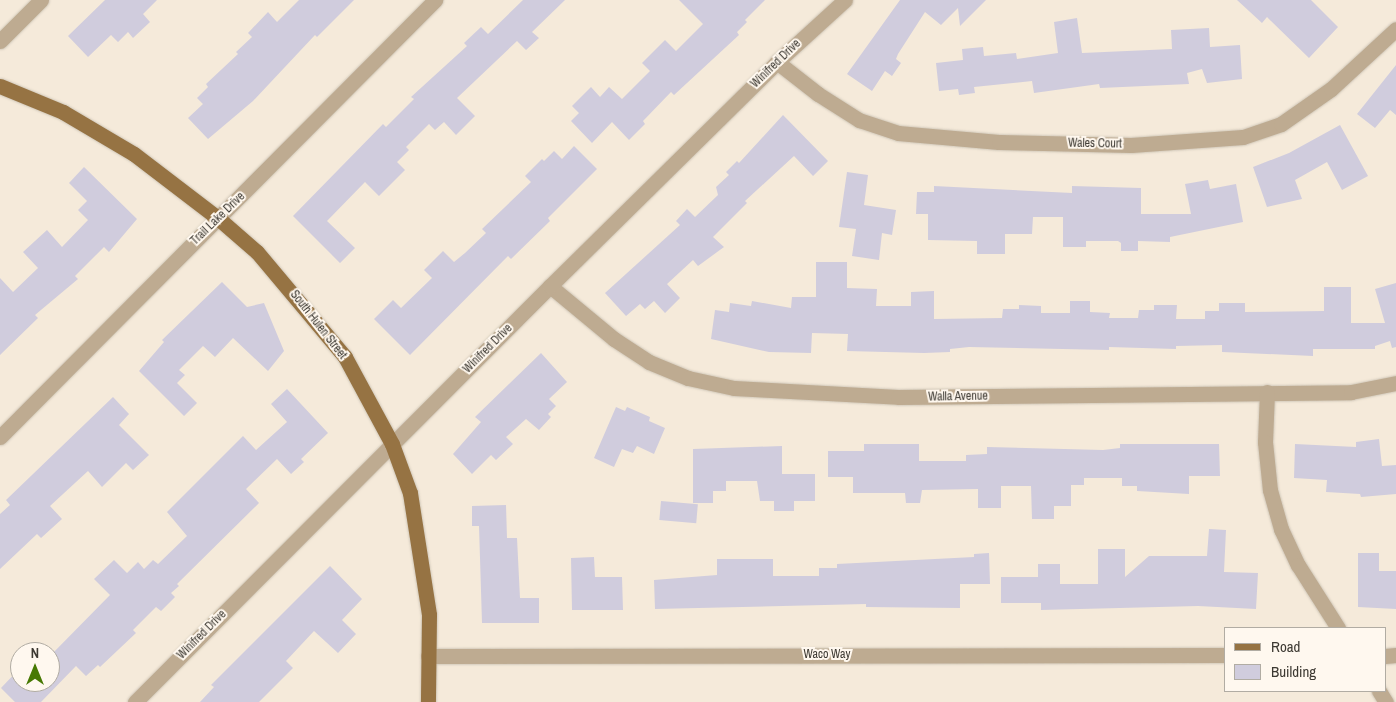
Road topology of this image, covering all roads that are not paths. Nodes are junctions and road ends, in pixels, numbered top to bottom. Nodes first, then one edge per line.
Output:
1 (41, 0) edge
2 (435, 0) edge
3 (845, 0) edge
4 (1396, 29) edge
5 (0, 41) edge
6 (778, 62) junction
7 (0, 86) edge
8 (219, 219) junction
9 (550, 286) junction
10 (1396, 383) edge
11 (1267, 392) junction
12 (0, 437) edge
13 (392, 444) junction
14 (1337, 627) edge
15 (1224, 655) edge
16 (428, 656) junction
17 (135, 702) edge
18 (428, 702) edge

1 - 5 street
2 - 8 street, Trail Lake Drive
3 - 6 street, Winifred Drive
4 - 6 street, Wales Court
6 - 9 street, Winifred Drive
7 - 8 main road, South Hulen Street
8 - 12 street, Trail Lake Drive
8 - 13 main road, South Hulen Street
9 - 11 street, Walla Avenue
9 - 13 street, Winifred Drive
10 - 11 street, Walla Avenue
11 - 14 street
13 - 16 main road, South Hulen Street
13 - 17 street, Winifred Drive
15 - 16 street, Waco Way
16 - 18 main road, South Hulen Street

